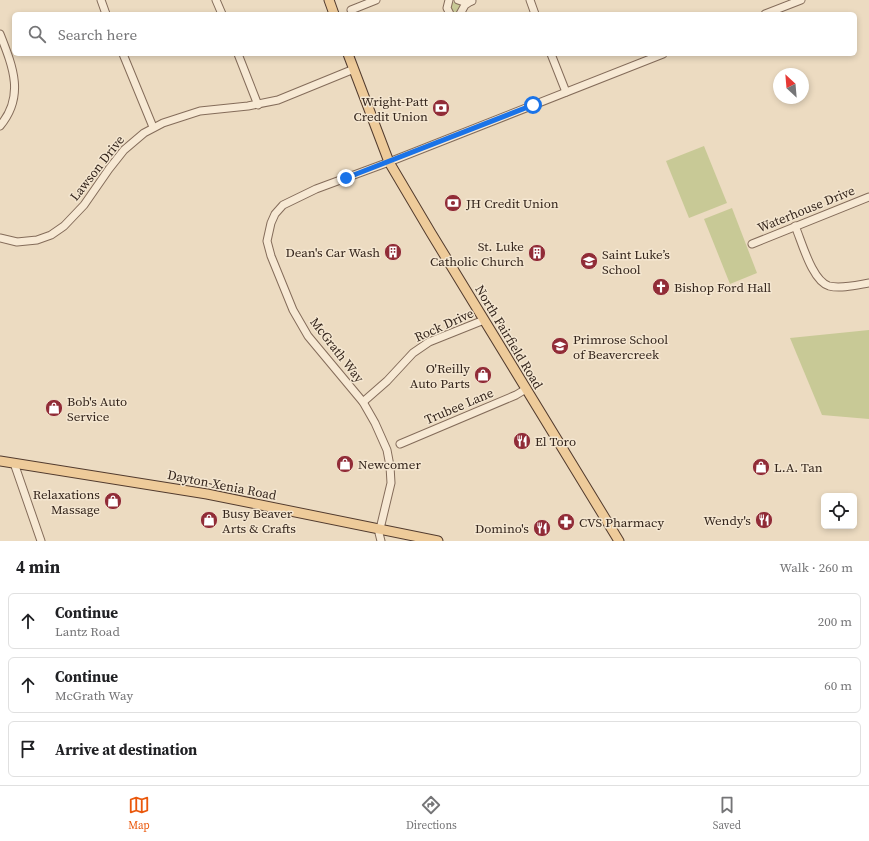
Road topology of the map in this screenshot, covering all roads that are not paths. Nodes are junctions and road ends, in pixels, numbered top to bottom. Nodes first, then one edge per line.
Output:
1 (101, 0) edge
2 (216, 0) edge
3 (329, 0) edge
4 (376, 0) edge
5 (448, 0) edge
6 (458, 0) edge
7 (530, 0) edge
8 (801, 0) edge
9 (472, 1) edge
10 (351, 10) dead end
11 (105, 12) edge
12 (221, 12) edge
13 (333, 12) edge
14 (449, 12) edge
15 (461, 12) edge
16 (534, 12) edge
17 (770, 12) edge
18 (0, 34) edge
19 (123, 56) edge
20 (239, 56) edge
21 (349, 56) edge
22 (552, 56) edge
23 (658, 56) edge
24 (354, 69) junction
25 (566, 92) junction
26 (258, 105) junction
27 (0, 126) edge
28 (153, 127) junction
29 (389, 162) junction
30 (869, 197) edge
31 (796, 226) junction
32 (0, 238) edge
33 (752, 244) dead end
34 (869, 283) edge
35 (484, 320) junction
36 (526, 389) junction
37 (363, 402) junction
38 (400, 444) dead end
39 (0, 461) edge
40 (14, 463) junction
41 (380, 529) junction
42 (617, 539) edge
43 (42, 541) edge
44 (381, 541) edge
45 (438, 541) edge

1 - 11 street
2 - 12 street
3 - 13 main road
4 - 10 street
5 - 14 street
6 - 9 street
7 - 16 street
8 - 17 street
9 - 15 street
18 - 27 street
19 - 28 street
20 - 26 street
21 - 24 main road, North Fairfield Road
22 - 25 street
23 - 25 street, McGrath Way
24 - 26 street, Lawson Drive
24 - 29 main road, North Fairfield Road
25 - 29 street, McGrath Way
26 - 28 street, Lawson Drive
28 - 32 street, Lawson Drive
29 - 35 main road, North Fairfield Road
29 - 37 street, McGrath Way
30 - 31 street, Waterhouse Drive
31 - 33 street, Waterhouse Drive
31 - 34 street
35 - 36 main road, North Fairfield Road
35 - 37 street, Rock Drive
36 - 38 street, Trubee Lane
36 - 42 main road, North Fairfield Road
37 - 41 street, McGrath Way
39 - 40 main road, Dayton-Xenia Road
40 - 41 main road, Dayton-Xenia Road
40 - 43 street
41 - 44 street, McGrath Way
41 - 45 main road, Dayton-Xenia Road

